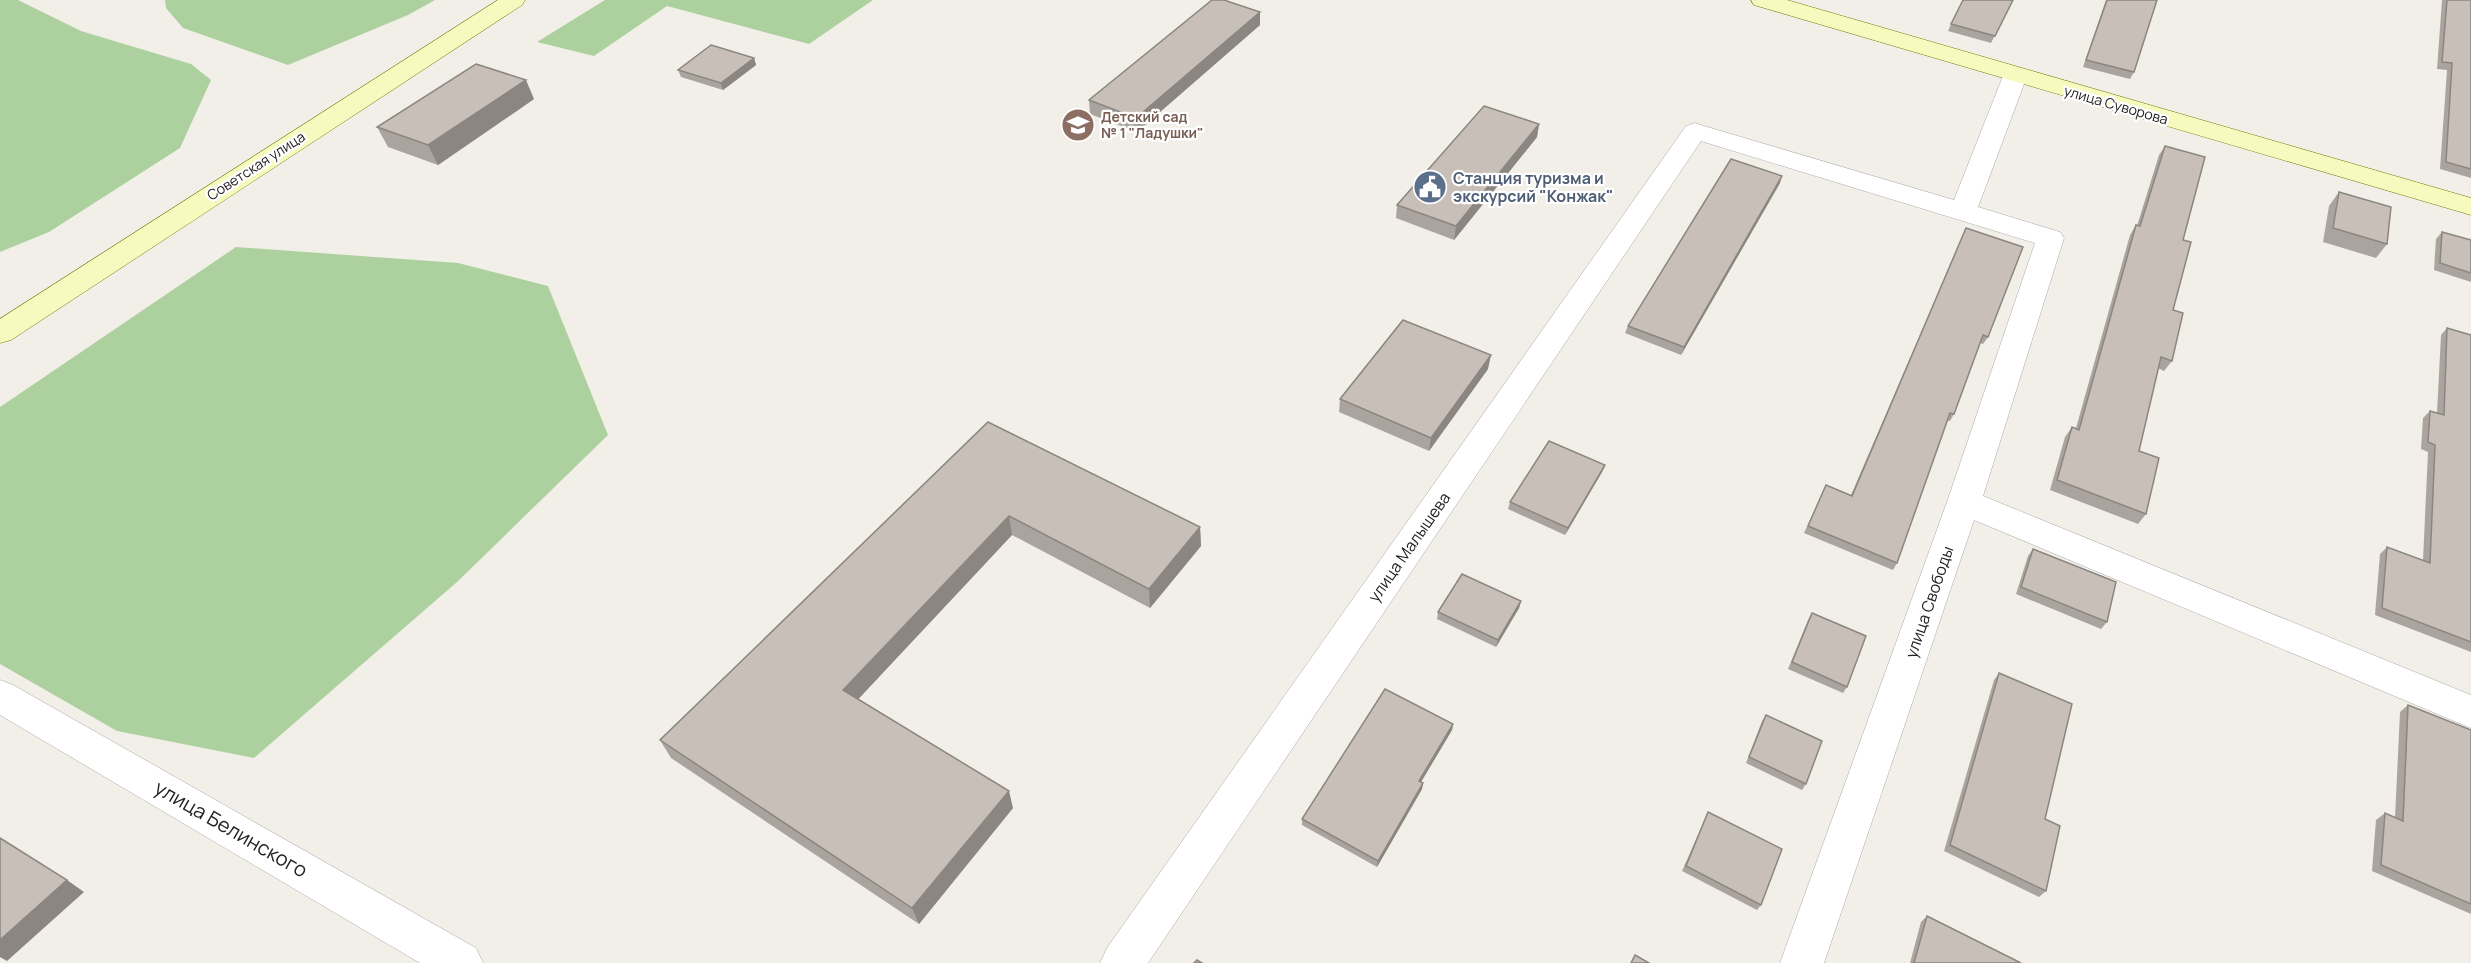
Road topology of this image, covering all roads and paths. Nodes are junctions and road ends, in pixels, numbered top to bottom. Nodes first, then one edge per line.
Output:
1 (514, 0) edge
2 (1762, 0) edge
3 (2015, 76) junction
4 (2471, 207) edge
5 (1963, 212) junction
6 (0, 333) edge
7 (1964, 502) junction
8 (0, 696) edge
9 (2471, 712) edge
10 (462, 963) edge
11 (1122, 963) edge
12 (1802, 963) edge

1 - 6 main road, Советская улица
2 - 3 main road, улица Суворова
3 - 4 main road, улица Суворова
3 - 5 street
5 - 7 street, улица Свободы
5 - 11 street, улица Малышева
7 - 9 street
7 - 12 street, улица Свободы
8 - 10 street, улица Белинского

